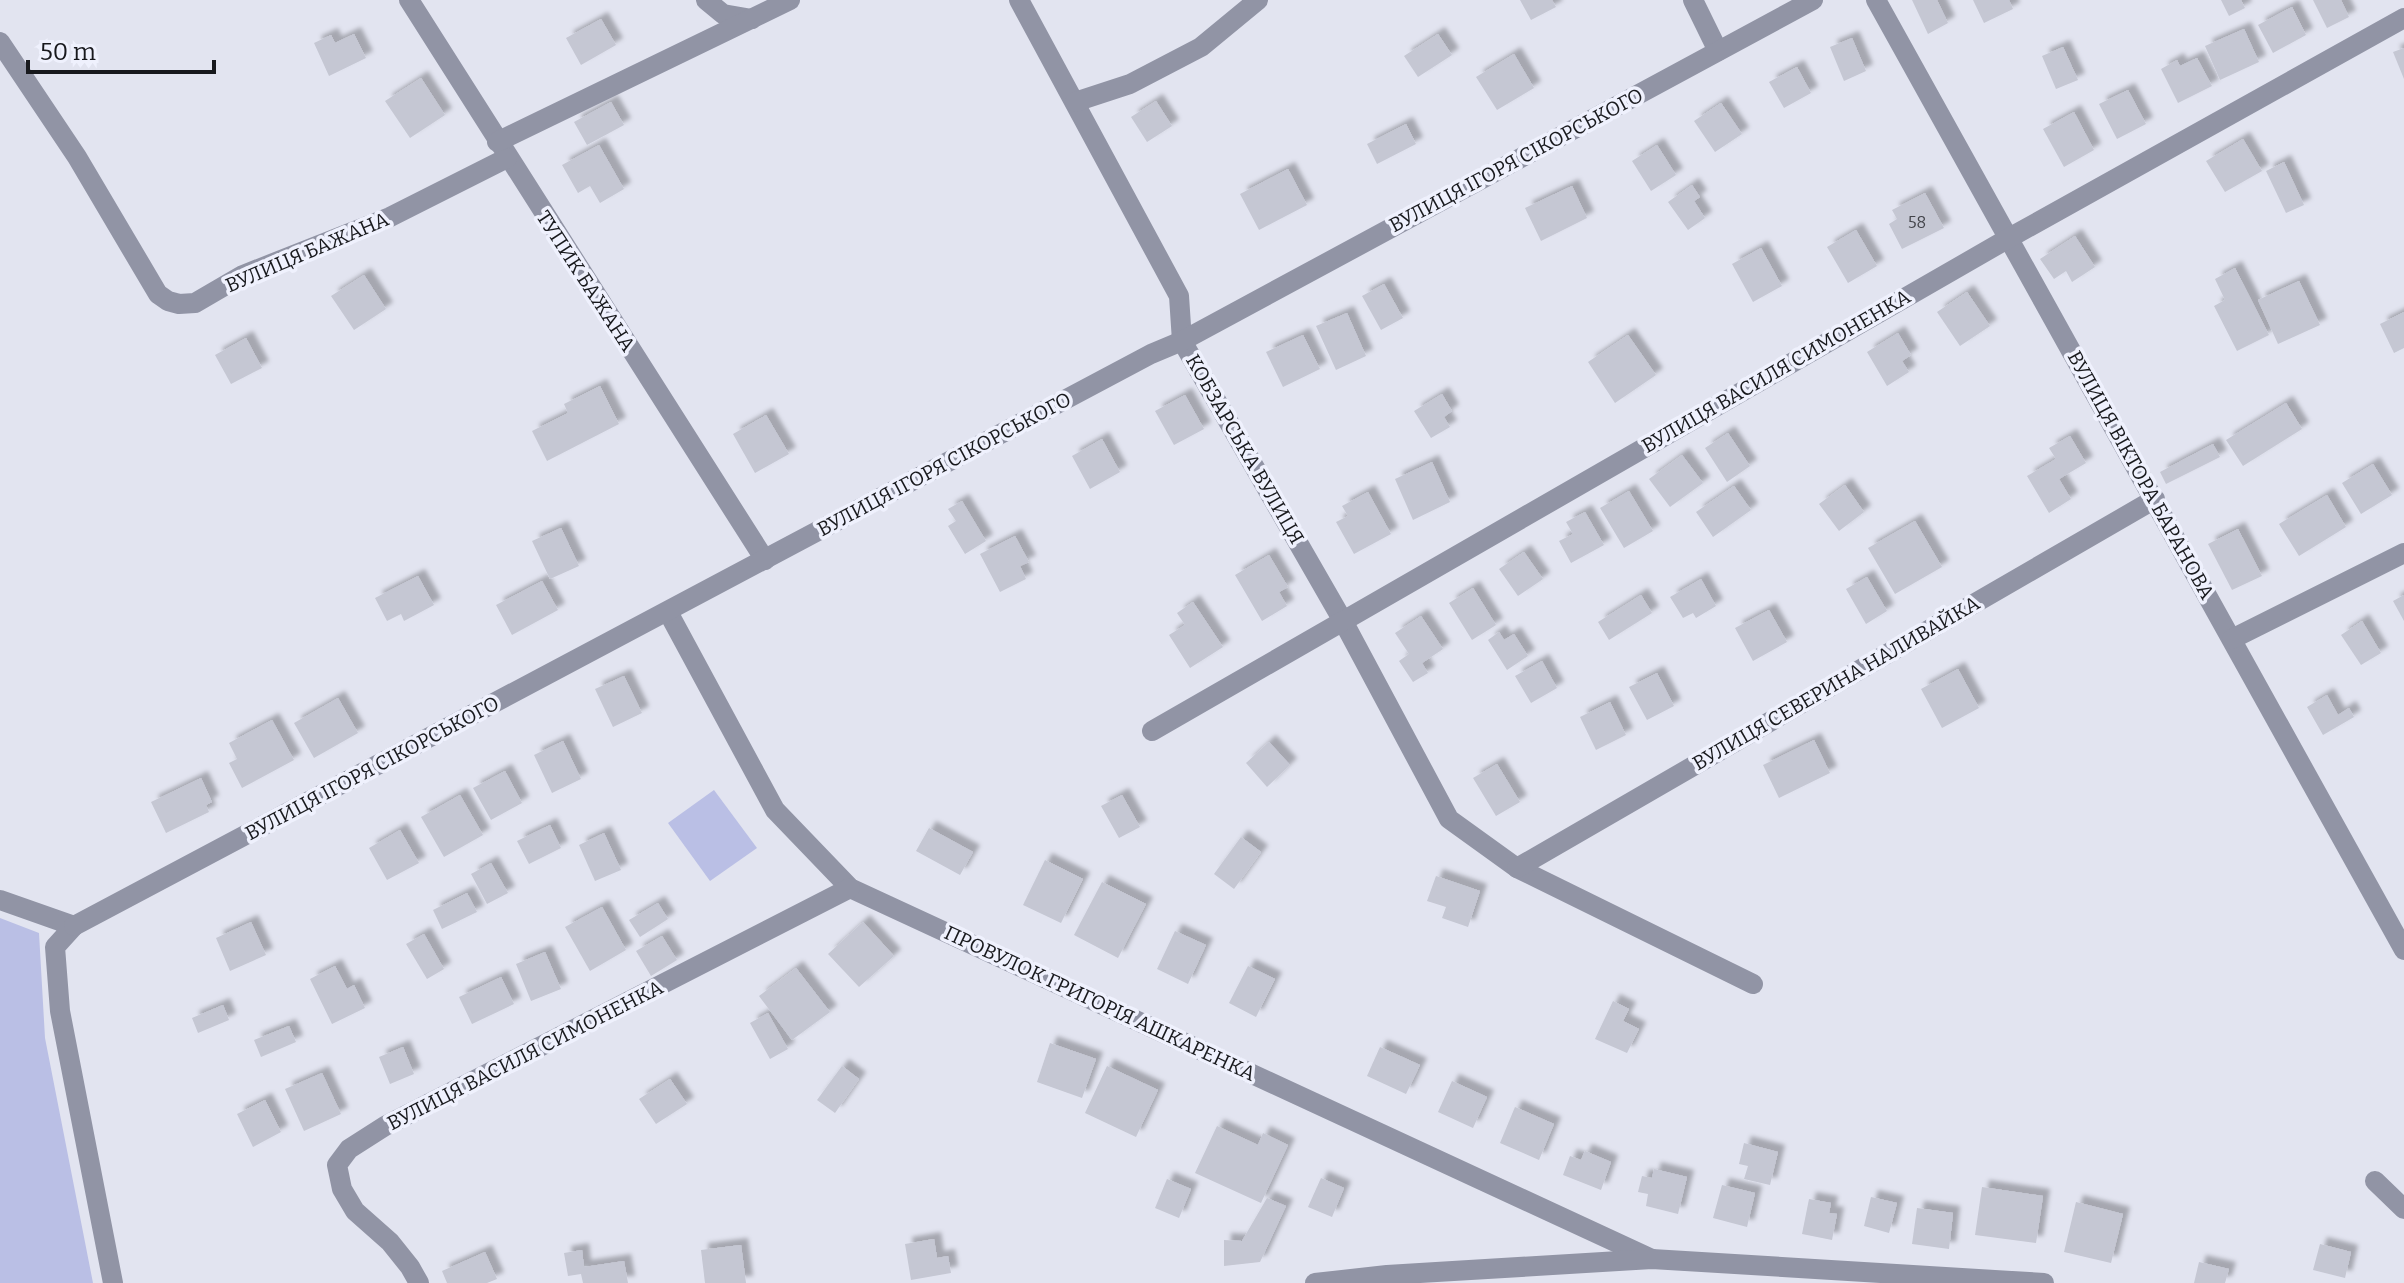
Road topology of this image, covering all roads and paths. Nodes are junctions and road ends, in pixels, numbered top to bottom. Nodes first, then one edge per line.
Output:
1 (409, 0) edge
2 (706, 0) edge
3 (790, 0) edge
4 (1019, 0) edge
5 (1258, 0) edge
6 (1693, 0) edge
7 (1813, 0) edge
8 (1876, 0) edge
9 (2404, 18) edge
10 (752, 19) junction
11 (0, 42) edge
12 (1718, 51) junction
13 (1075, 102) junction
14 (502, 150) junction
15 (2009, 238) junction
16 (1182, 341) junction
17 (2155, 499) junction
18 (2404, 553) edge
19 (765, 560) junction
20 (668, 612) junction
21 (1343, 621) junction
22 (2232, 639) junction
23 (1152, 731) dead end
24 (1517, 868) junction
25 (850, 888) junction
26 (0, 900) edge
27 (74, 926) junction
28 (2404, 950) edge
29 (1753, 984) dead end
30 (2375, 1181) dead end
31 (2404, 1209) edge
32 (1652, 1259) junction
33 (113, 1283) edge
34 (419, 1283) edge
35 (1315, 1283) edge
36 (2044, 1283) edge

1 - 14 street, ТУПИК БАЖАНА
2 - 10 street
3 - 10 street, ВУЛИЦЯ БАЖАНА
4 - 13 street, КОБЗАРСЬКА ВУЛИЦЯ
5 - 13 street
6 - 12 street
7 - 12 street, ВУЛИЦЯ ІГОРЯ СІКОРСЬКОГО
8 - 15 street, ВУЛИЦЯ ВІКТОРА БАРАНОВА
9 - 15 street, ВУЛИЦЯ ВАСИЛЯ СИМОНЕНКА
10 - 14 street, ВУЛИЦЯ БАЖАНА
11 - 14 street, ВУЛИЦЯ БАЖАНА
12 - 16 street, ВУЛИЦЯ ІГОРЯ СІКОРСЬКОГО
13 - 16 street, КОБЗАРСЬКА ВУЛИЦЯ
14 - 19 street, ТУПИК БАЖАНА
15 - 17 street, ВУЛИЦЯ ВІКТОРА БАРАНОВА
15 - 21 street, ВУЛИЦЯ ВАСИЛЯ СИМОНЕНКА
16 - 19 street, ВУЛИЦЯ ІГОРЯ СІКОРСЬКОГО
16 - 21 street, КОБЗАРСЬКА ВУЛИЦЯ
17 - 22 street, ВУЛИЦЯ ВІКТОРА БАРАНОВА
17 - 24 street, ВУЛИЦЯ СЕВЕРИНА НАЛИВАЙКА
18 - 22 street
19 - 20 street, ВУЛИЦЯ ІГОРЯ СІКОРСЬКОГО
20 - 25 street, ПРОВУЛОК ГРИГОРІЯ АШКАРЕНКА
20 - 27 street, ВУЛИЦЯ ІГОРЯ СІКОРСЬКОГО
21 - 23 street, ВУЛИЦЯ ВАСИЛЯ СИМОНЕНКА
21 - 24 street, КОБЗАРСЬКА ВУЛИЦЯ
22 - 28 street, ВУЛИЦЯ ВІКТОРА БАРАНОВА
24 - 29 street, КОБЗАРСЬКА ВУЛИЦЯ
25 - 32 street, ПРОВУЛОК ГРИГОРІЯ АШКАРЕНКА
25 - 34 street, ВУЛИЦЯ ВАСИЛЯ СИМОНЕНКА
26 - 27 street
27 - 33 street
30 - 31 street
32 - 35 street
32 - 36 street

